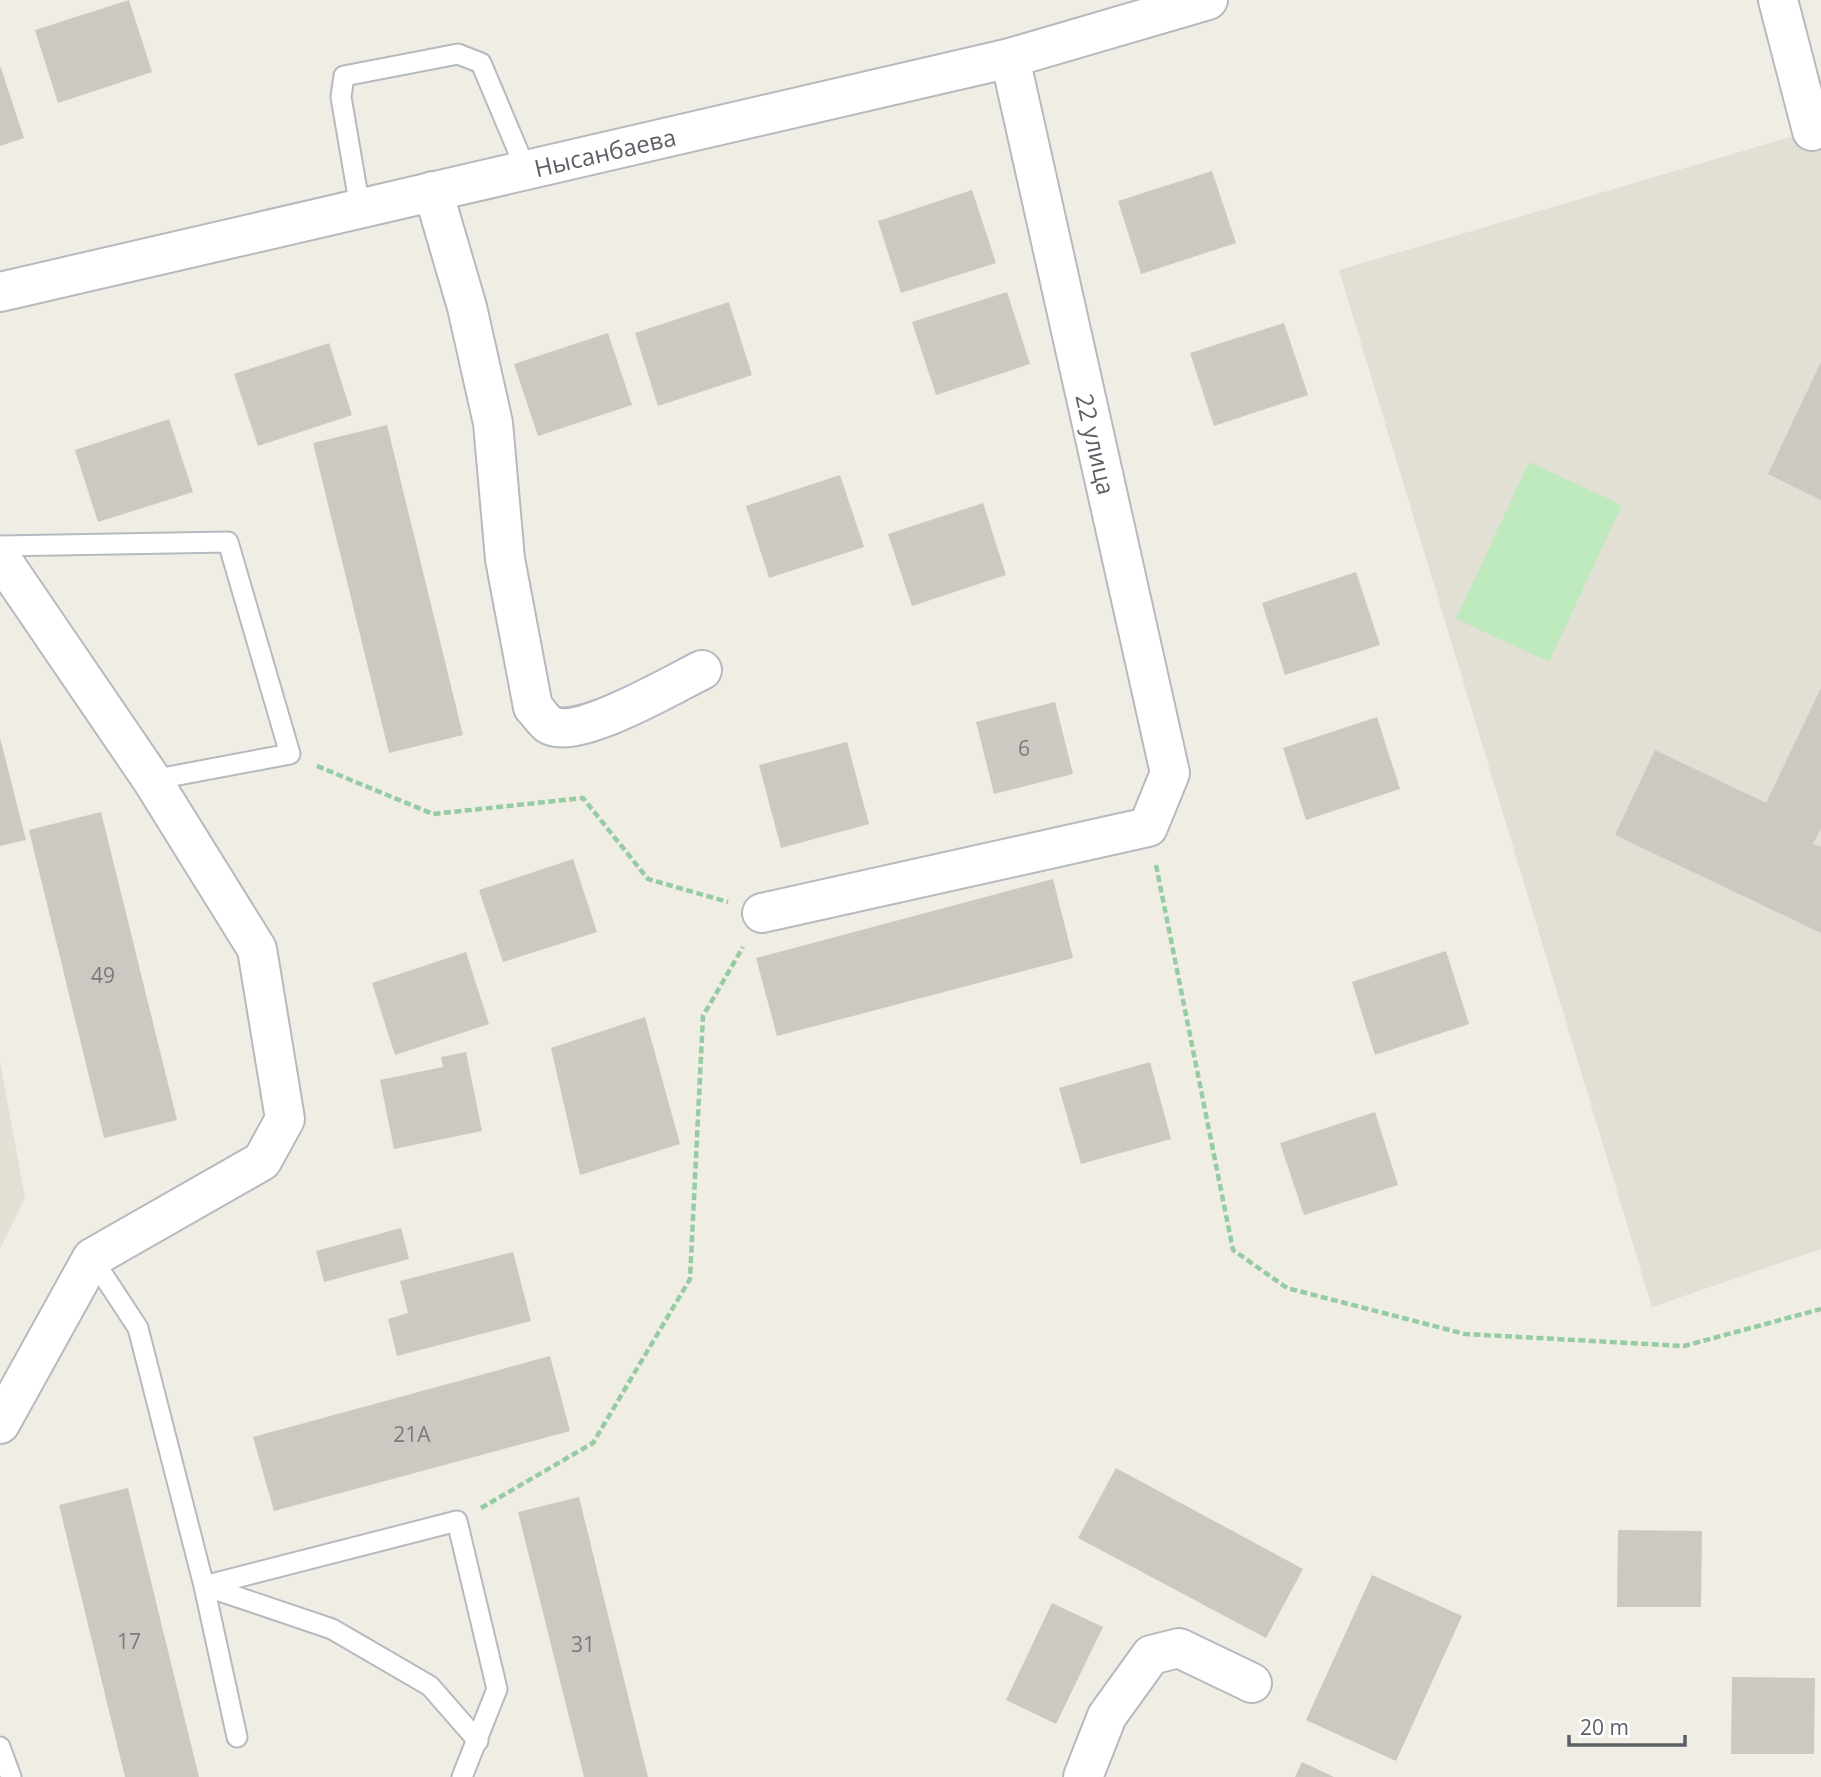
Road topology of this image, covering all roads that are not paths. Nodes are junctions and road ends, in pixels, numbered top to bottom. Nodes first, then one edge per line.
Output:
1 (1208, 0) edge
2 (1778, 0) edge
3 (1010, 58) junction
4 (1812, 131) dead end
5 (526, 170) junction
6 (433, 191) junction
7 (360, 208) junction
8 (0, 292) edge
9 (0, 546) edge
10 (0, 557) edge
11 (702, 670) dead end
12 (152, 780) junction
13 (762, 913) road end
14 (92, 1258) junction
15 (0, 1424) edge
16 (204, 1586) junction
17 (1252, 1683) dead end
18 (237, 1737) dead end
19 (478, 1741) junction
20 (0, 1747) edge
21 (11, 1777) edge
22 (462, 1777) edge
23 (1083, 1777) edge

1 - 3 street, Нысанбаева
2 - 4 street
3 - 5 street, Нысанбаева
3 - 13 street, 22 улица
5 - 6 street, Нысанбаева
5 - 7 lane
6 - 7 street, Нысанбаева
6 - 11 street
7 - 8 street, Нысанбаева
9 - 12 lane
10 - 12 street
12 - 14 street
14 - 15 street
14 - 16 lane
16 - 18 lane
16 - 19 lane
16 - 19 lane
17 - 23 street
19 - 22 lane
20 - 21 lane

